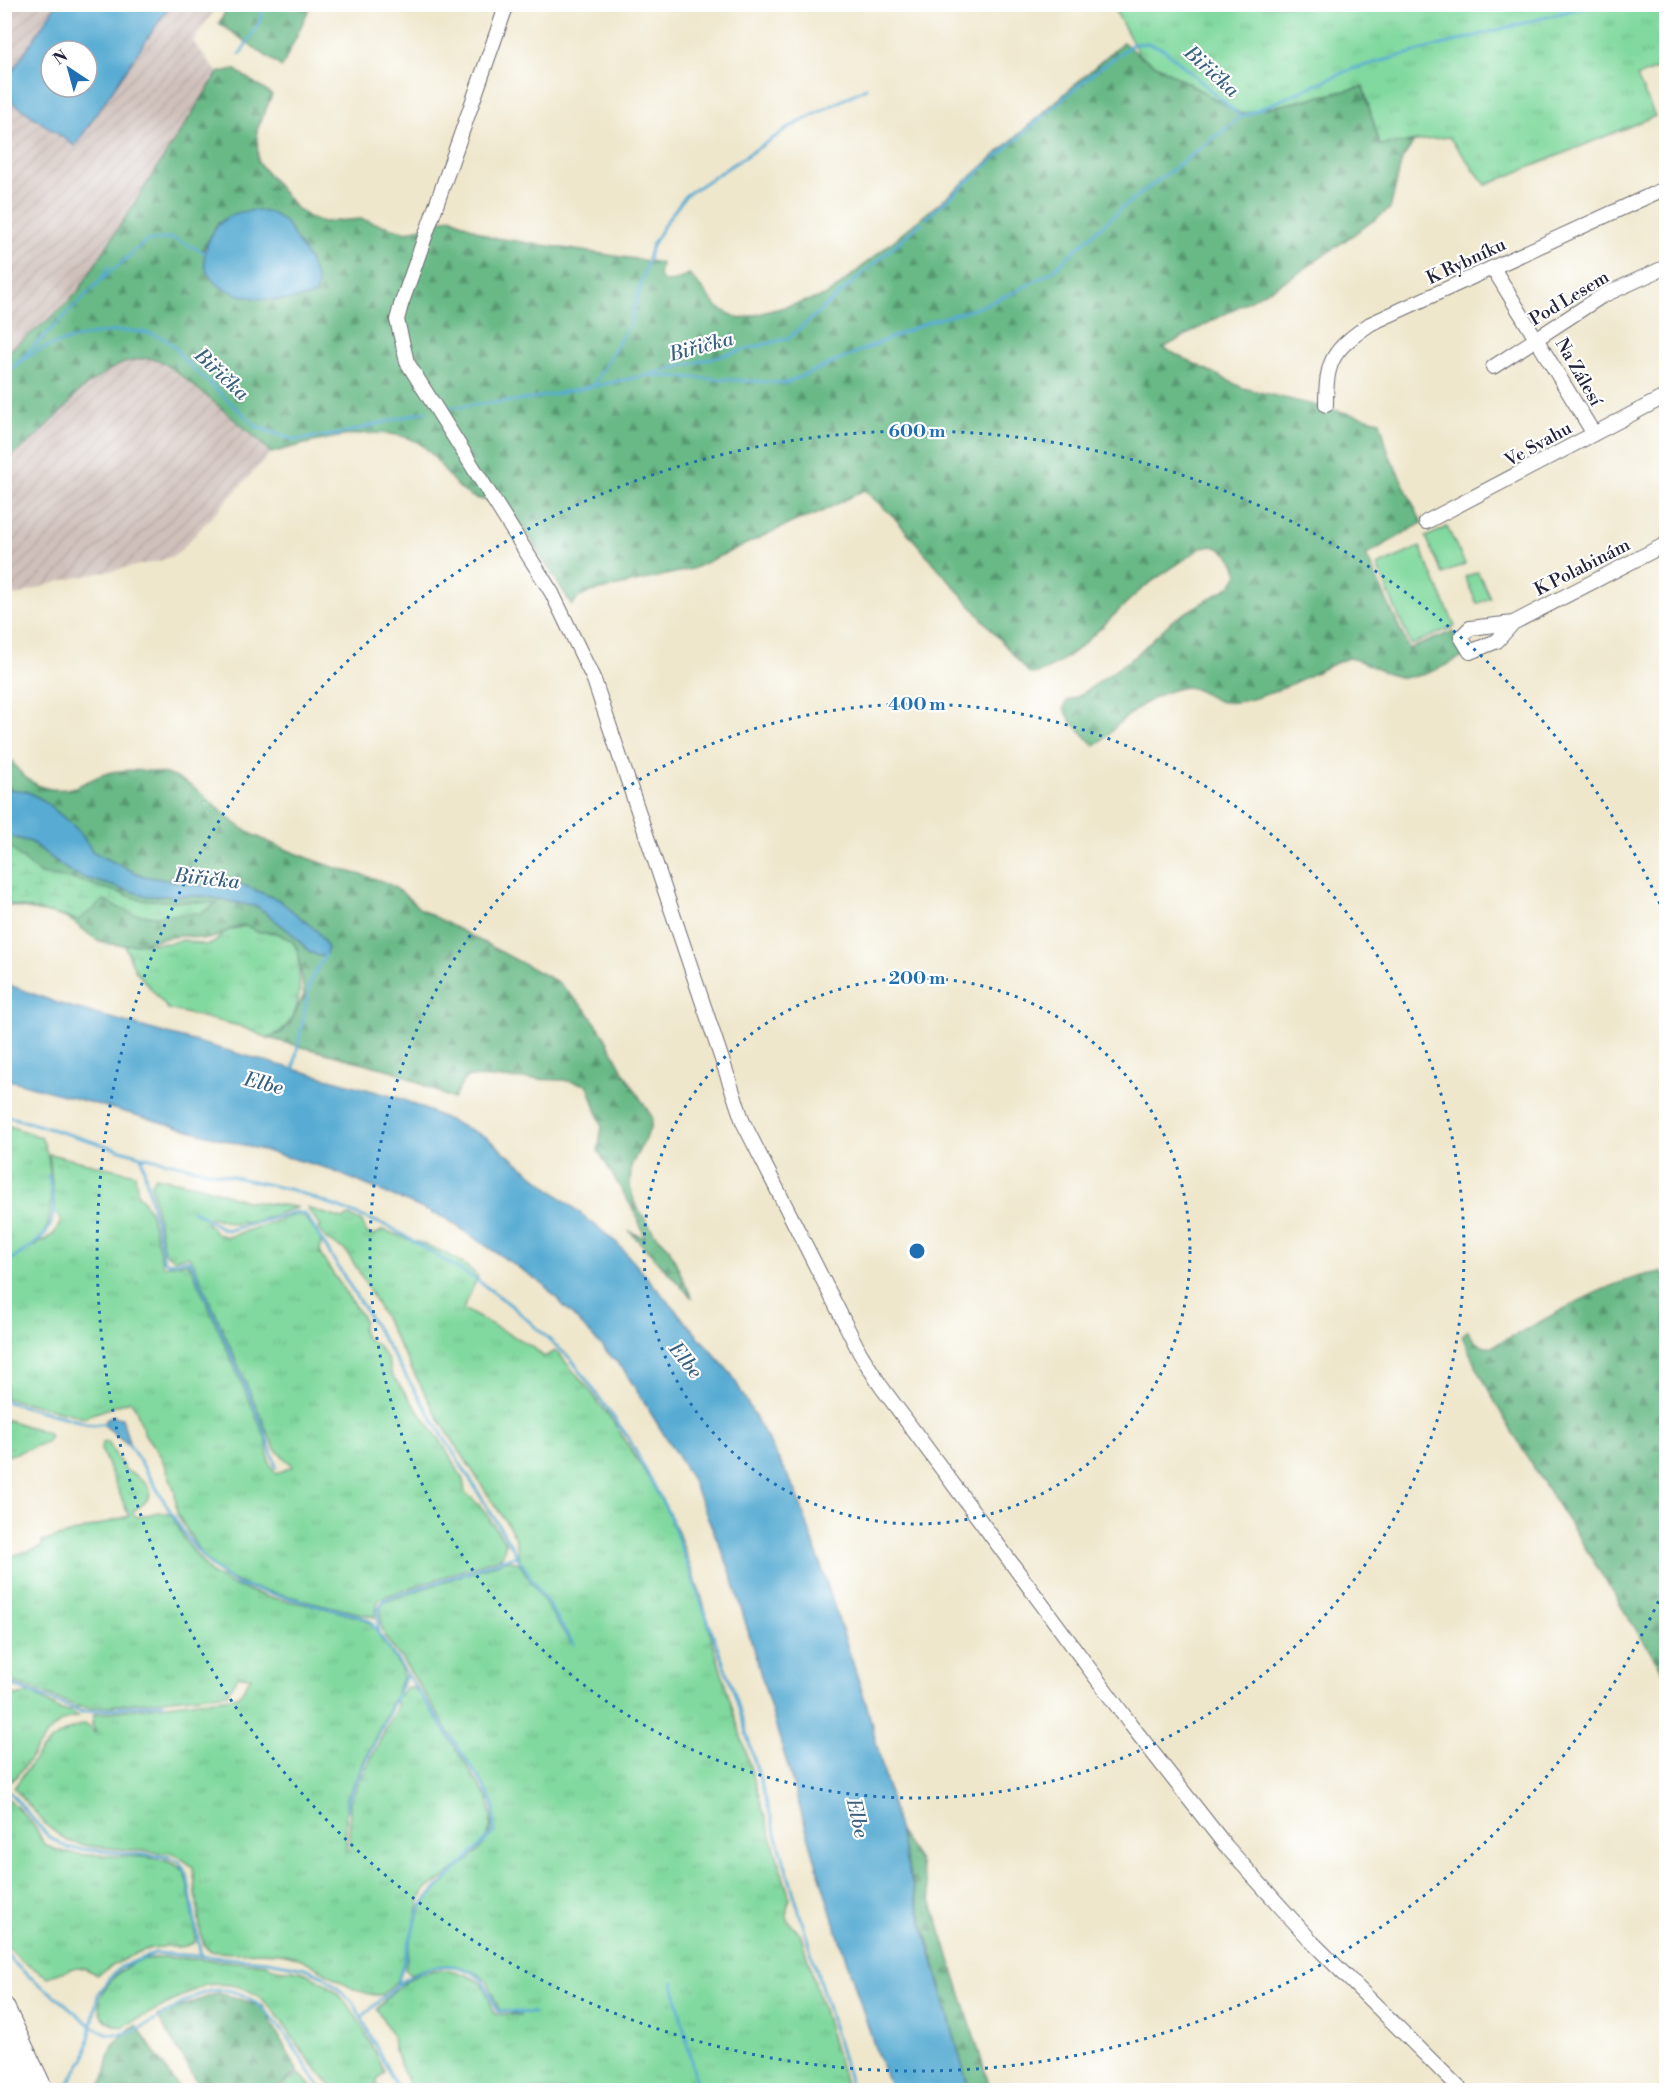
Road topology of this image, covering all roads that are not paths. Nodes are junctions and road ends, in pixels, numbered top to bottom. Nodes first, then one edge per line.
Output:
1 (507, 4) edge
2 (1666, 188) edge
3 (1666, 267) edge
4 (1493, 268) junction
5 (1537, 337) junction
6 (1493, 367) dead end
7 (1666, 396) edge
8 (1326, 405) dead end
9 (1594, 434) junction
10 (1426, 522) dead end
11 (1666, 544) edge
12 (1513, 623) dead end
13 (4, 2007) edge
14 (4, 2041) edge
15 (26, 2091) edge
16 (43, 2091) edge
17 (1461, 2091) edge

1 - 17 street
2 - 4 street, K Rybníku
3 - 5 street, Pod Lesem
4 - 5 street, Na Zálesí
4 - 8 street, K Rybníku
5 - 6 street, Pod Lesem
5 - 9 street, Na Zálesí
7 - 9 street, Ve Svahu
9 - 10 street, Ve Svahu
11 - 12 street, K Polabinám
13 - 16 highway
14 - 15 highway

